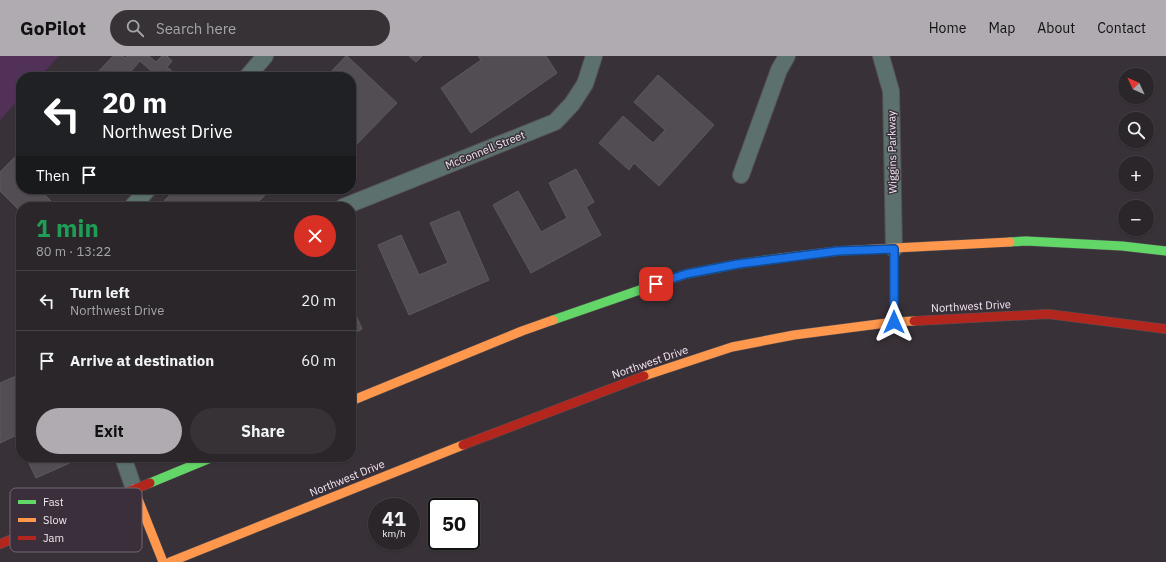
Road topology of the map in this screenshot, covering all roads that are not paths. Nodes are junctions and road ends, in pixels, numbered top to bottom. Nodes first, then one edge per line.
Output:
1 (265, 56) edge
2 (594, 56) edge
3 (787, 56) edge
4 (881, 56) edge
5 (251, 72) edge
6 (741, 175) dead end
7 (144, 194) edge
8 (136, 202) edge
9 (355, 202) edge
10 (894, 249) junction
11 (1166, 251) edge
12 (894, 322) junction
13 (1166, 329) edge
14 (356, 399) edge
15 (125, 462) edge
16 (201, 462) edge
17 (134, 488) edge
18 (136, 488) edge
19 (142, 509) edge
20 (10, 540) edge
21 (0, 544) edge
22 (163, 562) edge
23 (170, 562) edge

1 - 5 lane
2 - 9 lane, McConnell Street
3 - 6 lane
4 - 10 lane, Wiggins Parkway
7 - 8 lane
10 - 11 main road
10 - 12 main road
10 - 14 main road
12 - 13 main road, Northwest Drive
12 - 23 main road, Northwest Drive
15 - 17 lane
16 - 18 main road
19 - 22 main road
20 - 21 main road

